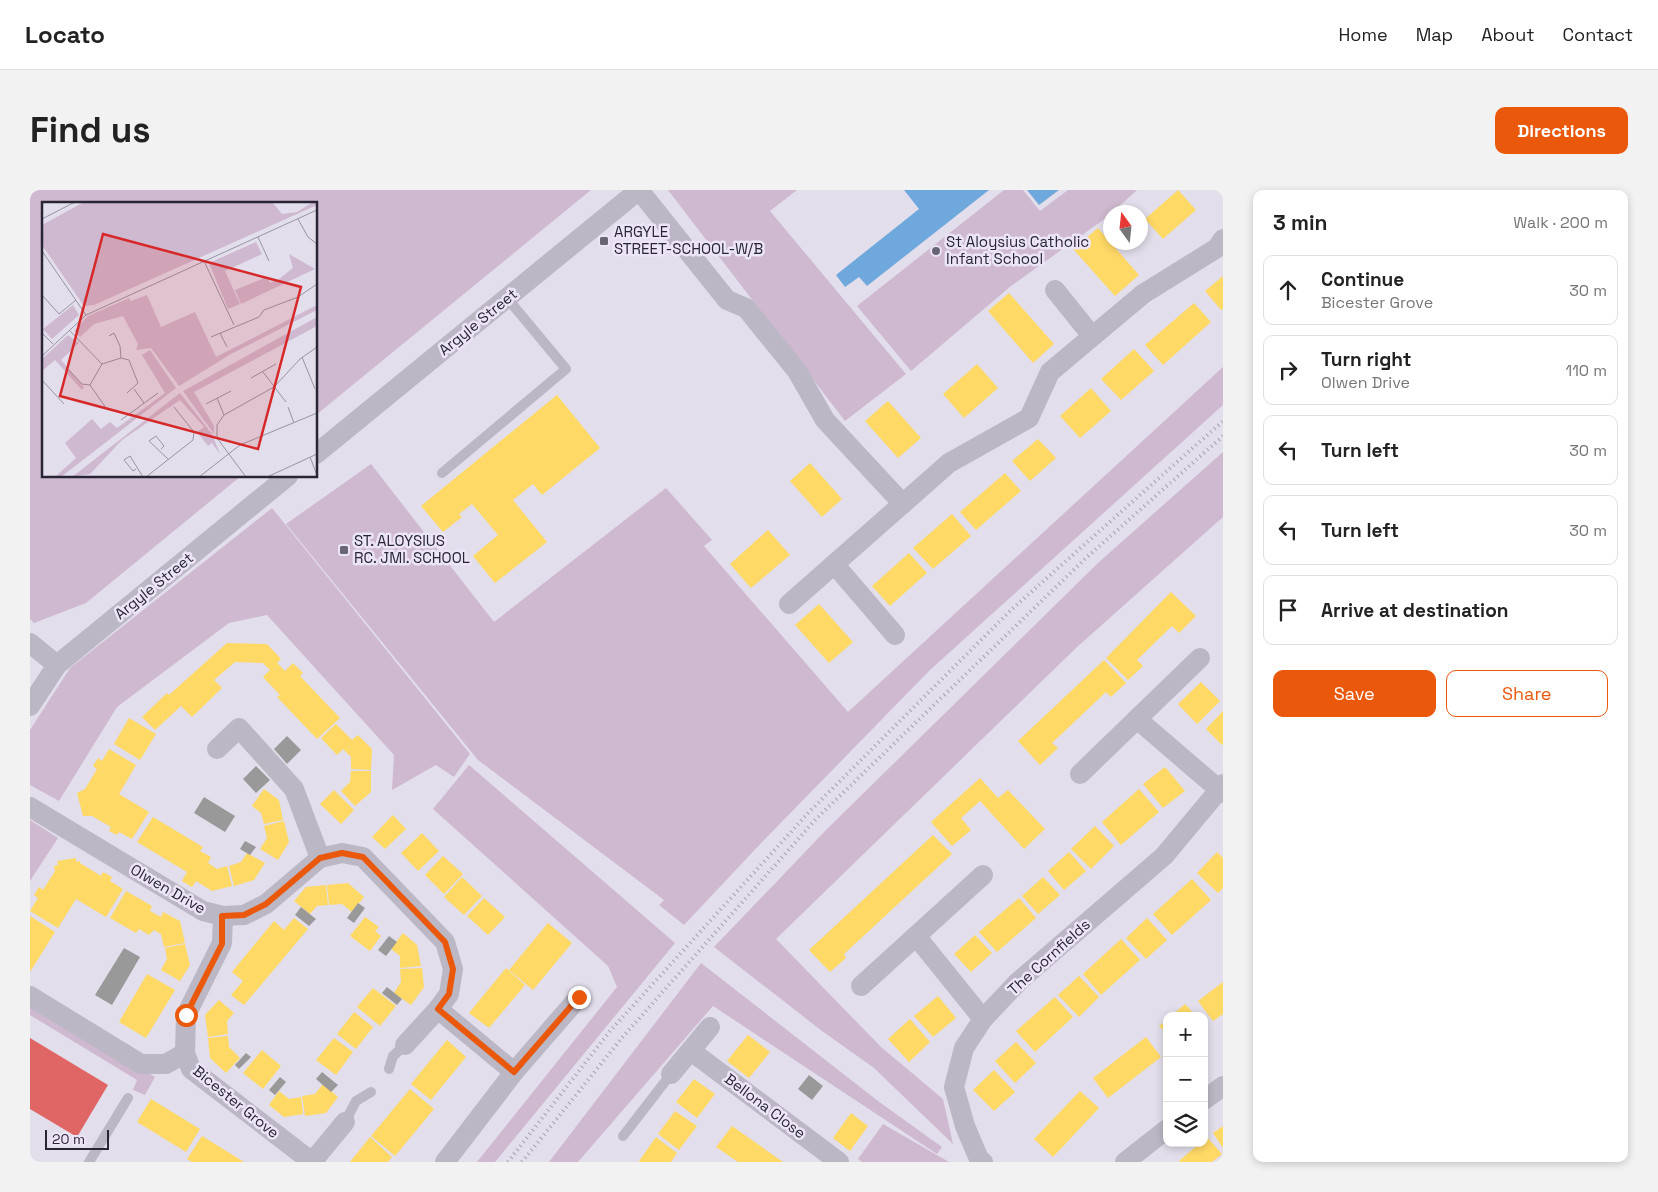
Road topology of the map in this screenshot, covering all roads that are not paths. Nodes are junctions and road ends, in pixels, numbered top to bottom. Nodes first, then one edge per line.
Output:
1 (639, 190) edge
2 (1223, 239) edge
3 (1055, 290) dead end
4 (507, 298) junction
5 (1092, 336) junction
6 (318, 452) edge
7 (442, 473) dead end
8 (286, 478) edge
9 (903, 504) junction
10 (835, 565) junction
11 (789, 604) dead end
12 (895, 635) dead end
13 (30, 643) edge
14 (1200, 658) dead end
15 (57, 665) junction
16 (30, 706) edge
17 (1137, 719) junction
18 (217, 749) dead end
19 (1080, 774) dead end
20 (1222, 789) edge
21 (30, 807) edge
22 (320, 858) junction
23 (983, 875) dead end
24 (222, 916) junction
25 (916, 936) junction
26 (862, 986) dead end
27 (30, 996) edge
28 (579, 997) dead end
29 (438, 1009) junction
30 (983, 1019) junction
31 (710, 1027) dead end
32 (405, 1045) joint
33 (691, 1051) junction
34 (185, 1053) junction
35 (389, 1069) dead end
36 (514, 1072) junction
37 (671, 1074) joint
38 (1223, 1086) edge
39 (371, 1092) dead end
40 (1208, 1097) edge
41 (128, 1098) dead end
42 (344, 1122) joint
43 (1163, 1132) edge
44 (624, 1136) dead end
45 (89, 1162) edge
46 (312, 1162) edge
47 (445, 1162) edge
48 (839, 1162) edge
49 (983, 1162) edge
50 (1124, 1162) edge

1 - 4 street, Argyle Street
1 - 9 street
2 - 5 street
3 - 5 street
4 - 6 street, Argyle Street
4 - 7 lane
5 - 9 street
8 - 15 street, Argyle Street
9 - 10 street
10 - 11 street
10 - 12 street
13 - 15 street
14 - 17 street
15 - 16 street, Argyle Street
17 - 19 street
17 - 20 street
18 - 22 street
20 - 30 street, The Cornfields
21 - 24 street, Olwen Drive
22 - 24 street, Olwen Drive
22 - 29 street, Olwen Drive
23 - 25 street
24 - 34 street, Bicester Grove
25 - 26 street
25 - 30 street
27 - 34 street
28 - 36 street
29 - 32 street, Olwen Drive
29 - 36 street
30 - 49 street, The Cornfields
31 - 33 street
32 - 35 lane
33 - 37 street
33 - 48 street, Bellona Close
34 - 46 street, Bicester Grove
36 - 47 street
37 - 44 lane
38 - 40 street
39 - 42 lane
41 - 45 lane
42 - 46 street
43 - 50 street

